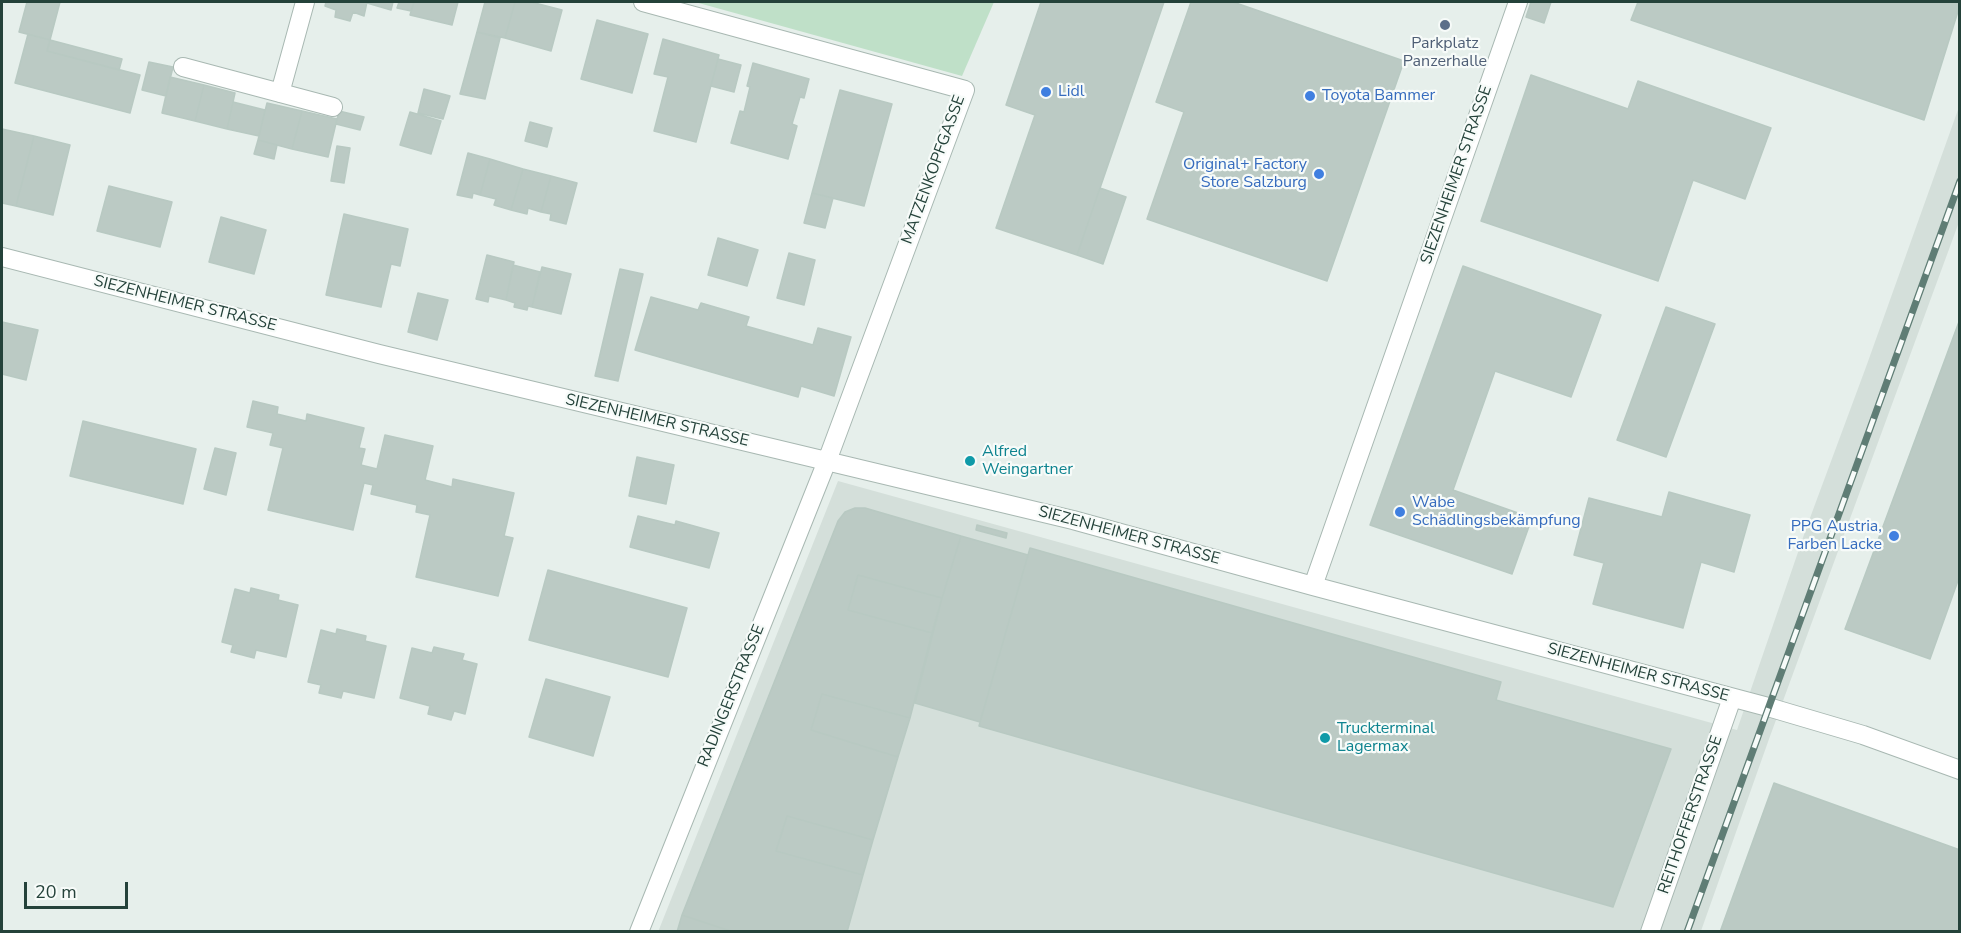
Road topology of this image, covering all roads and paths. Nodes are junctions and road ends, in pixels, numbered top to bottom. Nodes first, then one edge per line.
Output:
1 (305, 2) edge
2 (643, 2) edge
3 (1518, 2) edge
4 (183, 67) dead end
5 (280, 93) junction
6 (333, 107) dead end
7 (2, 257) edge
8 (827, 461) junction
9 (1313, 586) junction
10 (1732, 698) junction
11 (1959, 770) edge
12 (639, 932) edge
13 (1650, 932) edge

1 - 5 street
2 - 8 street, MATZENKOPFGASSE
3 - 9 street, SIEZENHEIMER STRASSE
4 - 5 street
5 - 6 street
7 - 8 street, SIEZENHEIMER STRASSE
8 - 9 street, SIEZENHEIMER STRASSE
8 - 12 street, RADINGERSTRASSE
9 - 10 street, SIEZENHEIMER STRASSE
10 - 11 street, SIEZENHEIMER STRASSE
10 - 13 street, REITHOFFERSTRASSE

